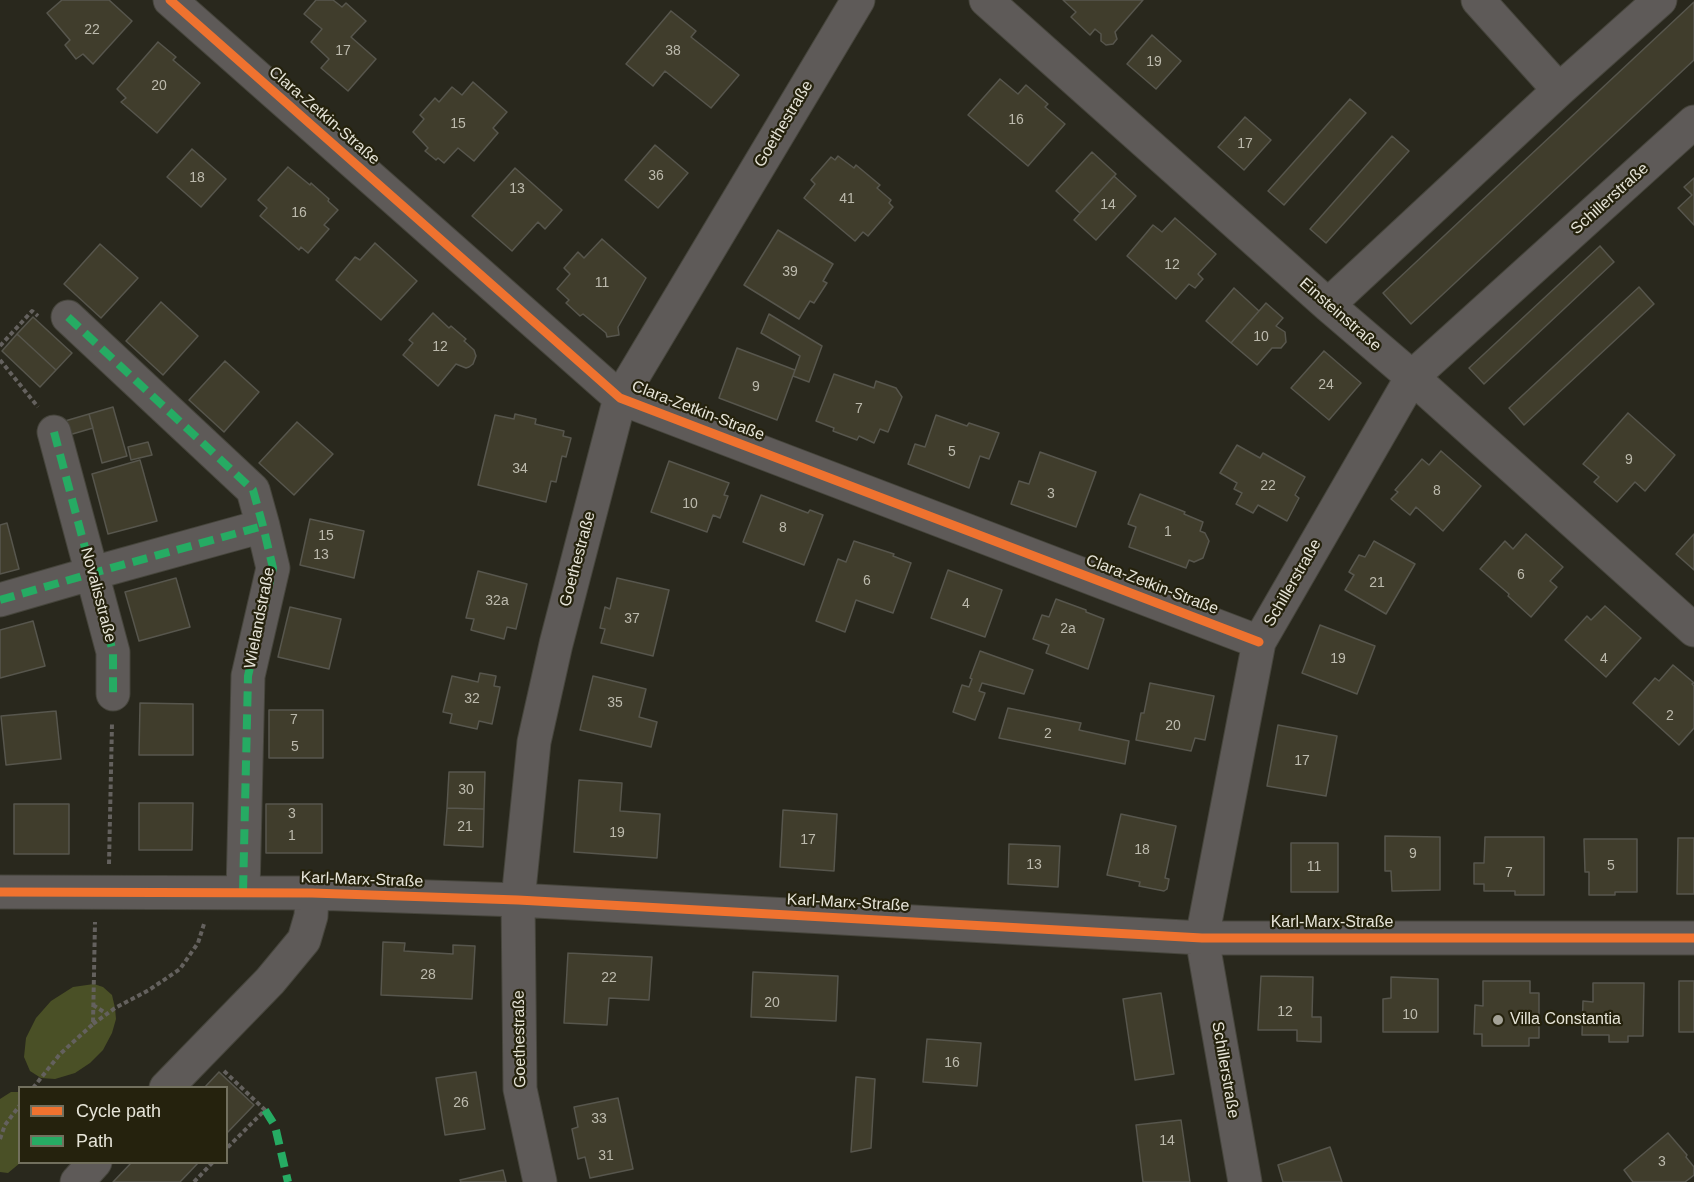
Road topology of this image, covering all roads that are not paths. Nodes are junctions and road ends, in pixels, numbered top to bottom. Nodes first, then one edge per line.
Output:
1 (170, 0) edge
2 (858, 0) edge
3 (986, 0) edge
4 (1478, 0) edge
5 (1660, 0) edge
6 (1559, 90) junction
7 (1694, 122) edge
8 (1328, 305) junction
9 (68, 317) road end
10 (1412, 377) junction
11 (620, 398) junction
12 (54, 432) road end
13 (263, 526) junction
14 (93, 573) junction
15 (0, 600) edge
16 (1694, 630) edge
17 (1259, 642) junction
18 (113, 694) road end
19 (0, 892) edge
20 (243, 893) junction
21 (312, 893) junction
22 (518, 900) junction
23 (1202, 938) junction
24 (1694, 938) edge
25 (168, 1086) edge
26 (94, 1164) edge
27 (77, 1182) edge
28 (540, 1182) edge
29 (1245, 1182) edge

1 - 11 street, Clara-Zetkin-Straße
2 - 11 street, Goethestraße
3 - 8 street, Einsteinstraße
4 - 6 street
5 - 6 street
6 - 8 street
7 - 10 street, Schillerstraße
8 - 10 street, Einsteinstraße
9 - 13 street, Wielandstraße
10 - 16 street, Einsteinstraße
10 - 17 street, Schillerstraße
11 - 17 street, Clara-Zetkin-Straße
11 - 22 street, Goethestraße
12 - 14 street, Novalisstraße
13 - 14 street
13 - 20 street, Wielandstraße
14 - 15 street
14 - 18 street, Novalisstraße
17 - 23 street, Schillerstraße
19 - 20 street, Karl-Marx-Straße
20 - 21 street, Karl-Marx-Straße
21 - 22 street, Karl-Marx-Straße
21 - 25 street, Karl-Marx-Straße
22 - 23 street, Karl-Marx-Straße
22 - 28 street, Goethestraße
23 - 24 street, Karl-Marx-Straße
23 - 29 street, Schillerstraße
26 - 27 street

